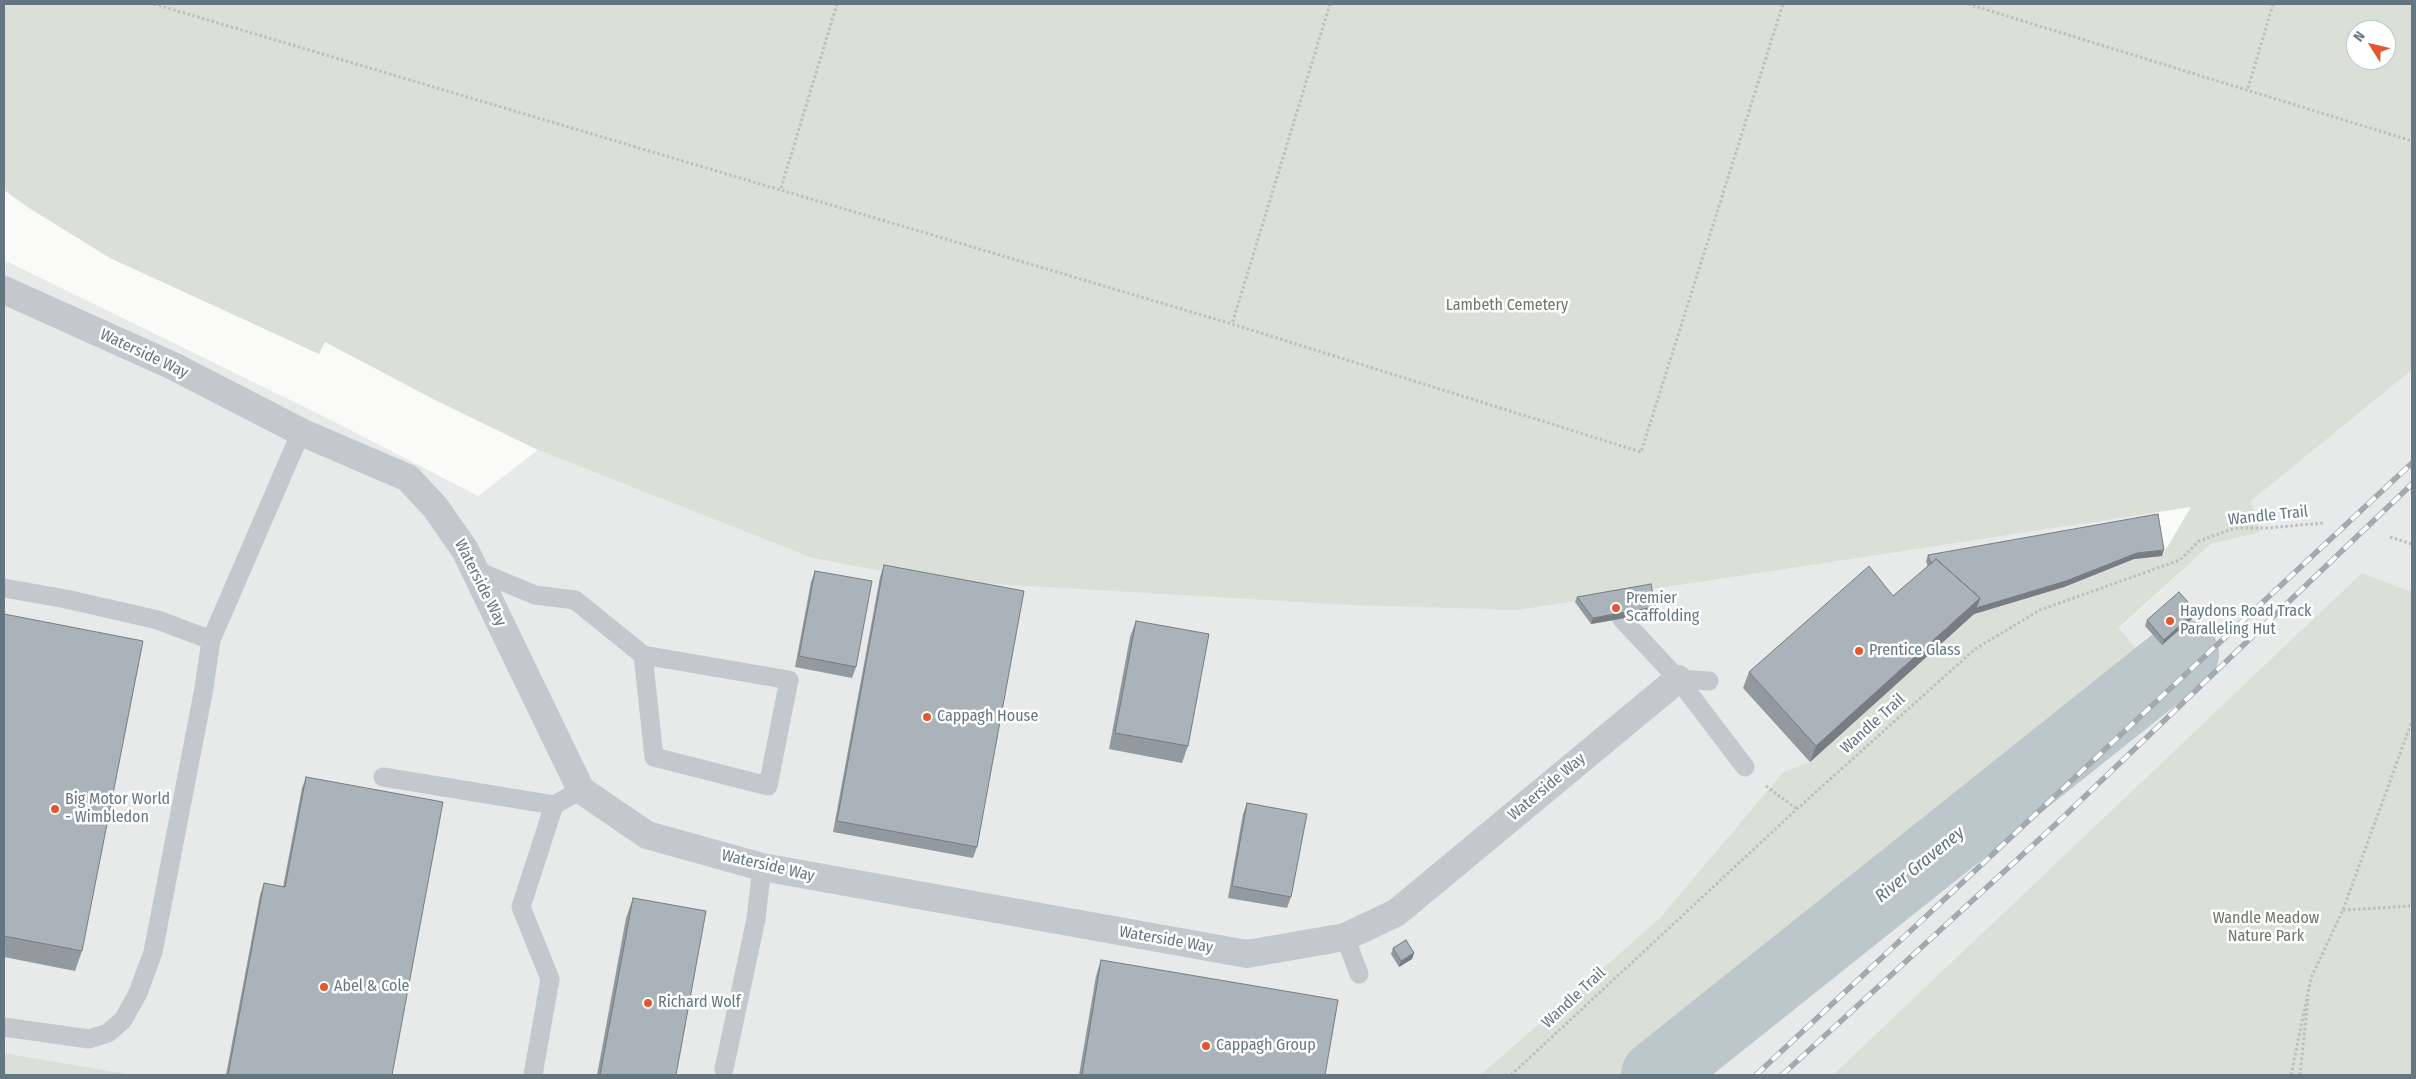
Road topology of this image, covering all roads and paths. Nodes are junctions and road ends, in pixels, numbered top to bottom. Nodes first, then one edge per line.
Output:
1 (154, 4) edge
2 (837, 4) edge
3 (1330, 4) edge
4 (1783, 4) edge
5 (1968, 4) edge
6 (2273, 4) edge
7 (2248, 88) junction
8 (2412, 141) edge
9 (781, 188) junction
10 (4, 290) edge
11 (1232, 324) junction
12 (301, 432) junction
13 (2323, 523) dead end
14 (2390, 537) dead end
15 (2412, 544) edge
16 (475, 570) junction
17 (4, 588) edge
18 (1621, 618) edge
19 (211, 640) junction
20 (643, 655) junction
21 (1678, 679) junction
22 (1709, 681) dead end
23 (2412, 721) edge
24 (1745, 767) joint
25 (383, 777) dead end
26 (581, 790) junction
27 (554, 805) junction
28 (1797, 809) junction
29 (762, 867) junction
30 (2412, 906) edge
31 (2344, 910) junction
32 (1345, 937) junction
33 (1359, 974) dead end
34 (2311, 978) junction
35 (4, 1027) edge
36 (724, 1069) dead end
37 (533, 1075) edge
38 (1511, 1075) edge
39 (2291, 1075) edge
40 (2300, 1075) edge

1 - 9 path
2 - 9 path
3 - 11 path
4 - 11 path
5 - 7 path
6 - 7 path
7 - 8 path
9 - 11 path
10 - 12 street, Waterside Way
12 - 16 street, Waterside Way
12 - 19 lane
13 - 28 path, Wandle Trail
14 - 15 path
16 - 20 lane
16 - 26 street, Waterside Way
17 - 19 lane
18 - 21 lane
19 - 35 lane
20 - 20 lane
21 - 22 lane
21 - 24 lane
21 - 32 street, Waterside Way
23 - 31 path
24 - 28 path
25 - 27 lane
26 - 27 lane
26 - 29 street, Waterside Way
27 - 37 lane
28 - 38 path, Wandle Trail
29 - 32 street, Waterside Way
29 - 36 lane
30 - 31 path
31 - 34 path
32 - 33 lane
34 - 39 path
34 - 40 path

